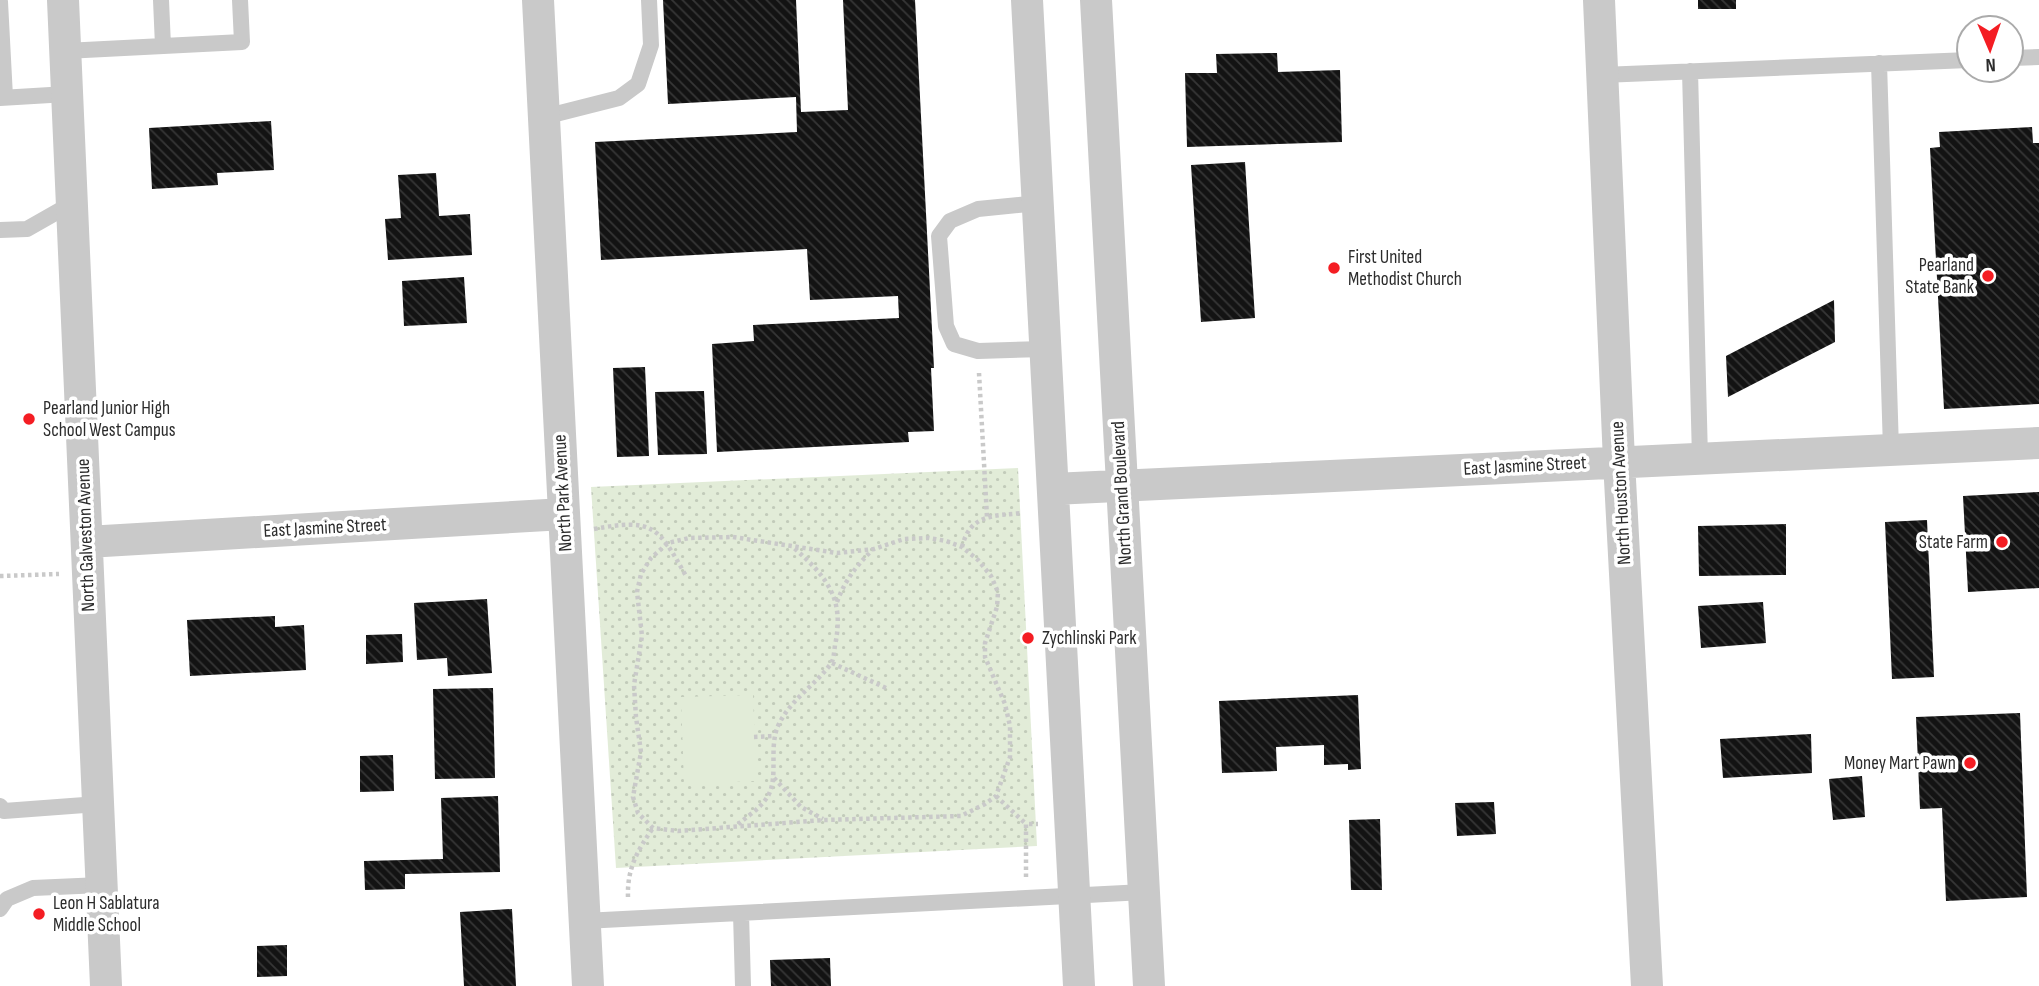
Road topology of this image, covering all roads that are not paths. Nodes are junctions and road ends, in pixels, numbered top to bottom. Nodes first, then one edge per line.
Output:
1 (62, 0) edge
2 (161, 0) edge
3 (240, 0) edge
4 (538, 0) edge
5 (649, 0) edge
6 (1027, 0) edge
7 (1096, 0) edge
8 (1599, 0) edge
9 (0, 2) edge
10 (163, 46) junction
11 (65, 51) junction
12 (1955, 60) edge
13 (1879, 63) junction
14 (1690, 71) junction
15 (1602, 75) junction
16 (67, 94) junction
17 (2, 97) edge
18 (544, 117) junction
19 (1038, 203) junction
20 (71, 204) junction
21 (0, 230) edge
22 (1045, 349) junction
23 (2039, 443) edge
24 (1891, 449) junction
25 (1700, 458) junction
26 (1619, 461) junction
27 (1122, 486) junction
28 (1054, 499) junction
29 (564, 525) junction
30 (87, 542) junction
31 (98, 804) junction
32 (1, 809) edge
33 (101, 886) junction
34 (1144, 892) junction
35 (1074, 896) junction
36 (0, 909) edge
37 (741, 913) junction
38 (584, 922) junction
39 (106, 986) edge
40 (588, 986) edge
41 (743, 986) edge
42 (1079, 986) edge
43 (1149, 986) edge
44 (1647, 986) edge

1 - 11 street, North Galveston Avenue
2 - 10 lane
3 - 10 lane
4 - 18 street, North Park Avenue
5 - 18 lane
6 - 19 street
7 - 27 street, North Grand Boulevard
8 - 15 street, North Houston Avenue
9 - 17 lane
10 - 11 lane
11 - 16 street, North Galveston Avenue
12 - 13 lane
13 - 14 lane
13 - 24 lane
14 - 15 lane
14 - 25 lane
15 - 26 street, North Houston Avenue
16 - 17 lane
16 - 20 street, North Galveston Avenue
18 - 29 street, North Park Avenue
19 - 22 street
19 - 22 lane
20 - 21 lane
20 - 30 street, North Galveston Avenue
22 - 28 street
23 - 24 street, East Jasmine Street
24 - 25 street, East Jasmine Street
25 - 26 street, East Jasmine Street
26 - 27 street, East Jasmine Street
26 - 44 street, North Houston Avenue
27 - 28 street, East Jasmine Street
27 - 34 street, North Grand Boulevard
28 - 35 street
29 - 30 street, East Jasmine Street
29 - 38 street, North Park Avenue
30 - 31 street, North Galveston Avenue
31 - 32 lane
31 - 33 street, North Galveston Avenue
33 - 36 lane
33 - 39 street, North Galveston Avenue
34 - 35 lane
34 - 43 street, North Grand Boulevard
35 - 37 lane
35 - 42 street
37 - 38 lane
37 - 41 lane
38 - 40 street, North Park Avenue

